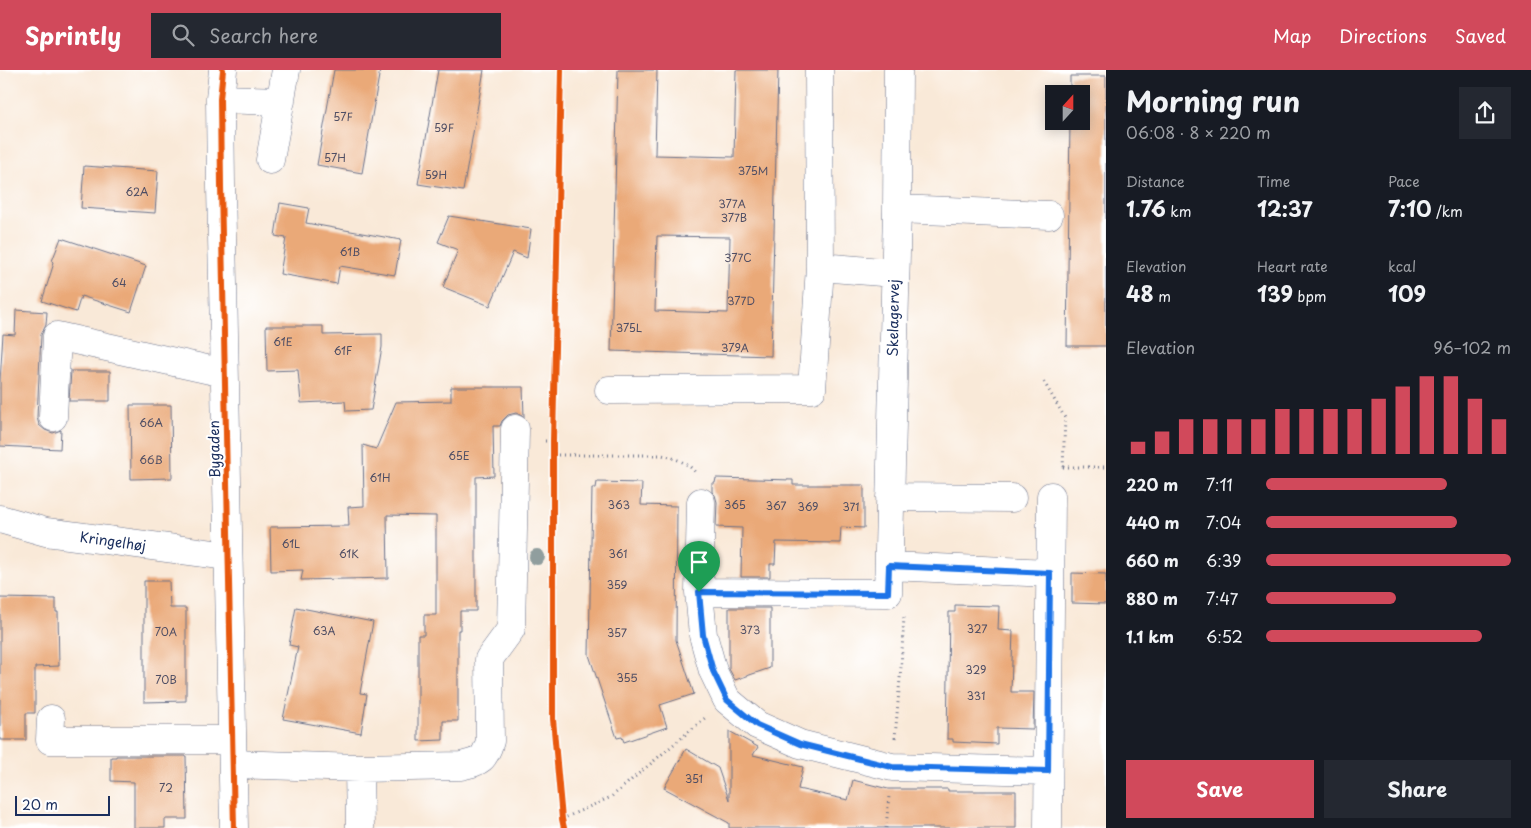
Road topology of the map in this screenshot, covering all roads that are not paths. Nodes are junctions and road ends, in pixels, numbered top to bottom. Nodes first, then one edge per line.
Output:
1 (223, 70) edge
2 (286, 70) edge
3 (818, 70) edge
4 (898, 70) edge
5 (220, 99) junction
6 (281, 101) junction
7 (270, 160) dead end
8 (897, 209) junction
9 (1049, 215) dead end
10 (820, 267) junction
11 (894, 273) junction
12 (224, 373) junction
13 (609, 390) dead end
14 (53, 418) dead end
15 (515, 429) dead end
16 (1051, 496) road end
17 (890, 498) junction
18 (1012, 498) dead end
19 (701, 502) road end
20 (0, 519) edge
21 (228, 556) junction
22 (889, 566) junction
23 (1050, 573) junction
24 (699, 592) junction
25 (50, 719) dead end
26 (232, 752) junction
27 (360, 768) junction
28 (1048, 771) junction
29 (234, 828) edge
30 (360, 828) edge
31 (1048, 828) edge

1 - 5 street, Bygaden
2 - 6 street
3 - 10 street
4 - 8 street, Skelagervej
5 - 6 street
5 - 12 street, Bygaden
6 - 7 street
8 - 9 street
8 - 11 street, Skelagervej
10 - 11 street
10 - 13 street
11 - 17 street, Skelagervej
12 - 14 street
12 - 21 street, Bygaden
15 - 27 street
16 - 23 street
17 - 18 street
17 - 22 street, Skelagervej
19 - 24 street
20 - 21 street, Kringelhøj
21 - 26 street, Bygaden
22 - 23 street
22 - 24 street, Skelagervej
23 - 28 street
24 - 28 street
25 - 26 street
26 - 27 street
26 - 29 street, Bygaden
27 - 30 street
28 - 31 street

